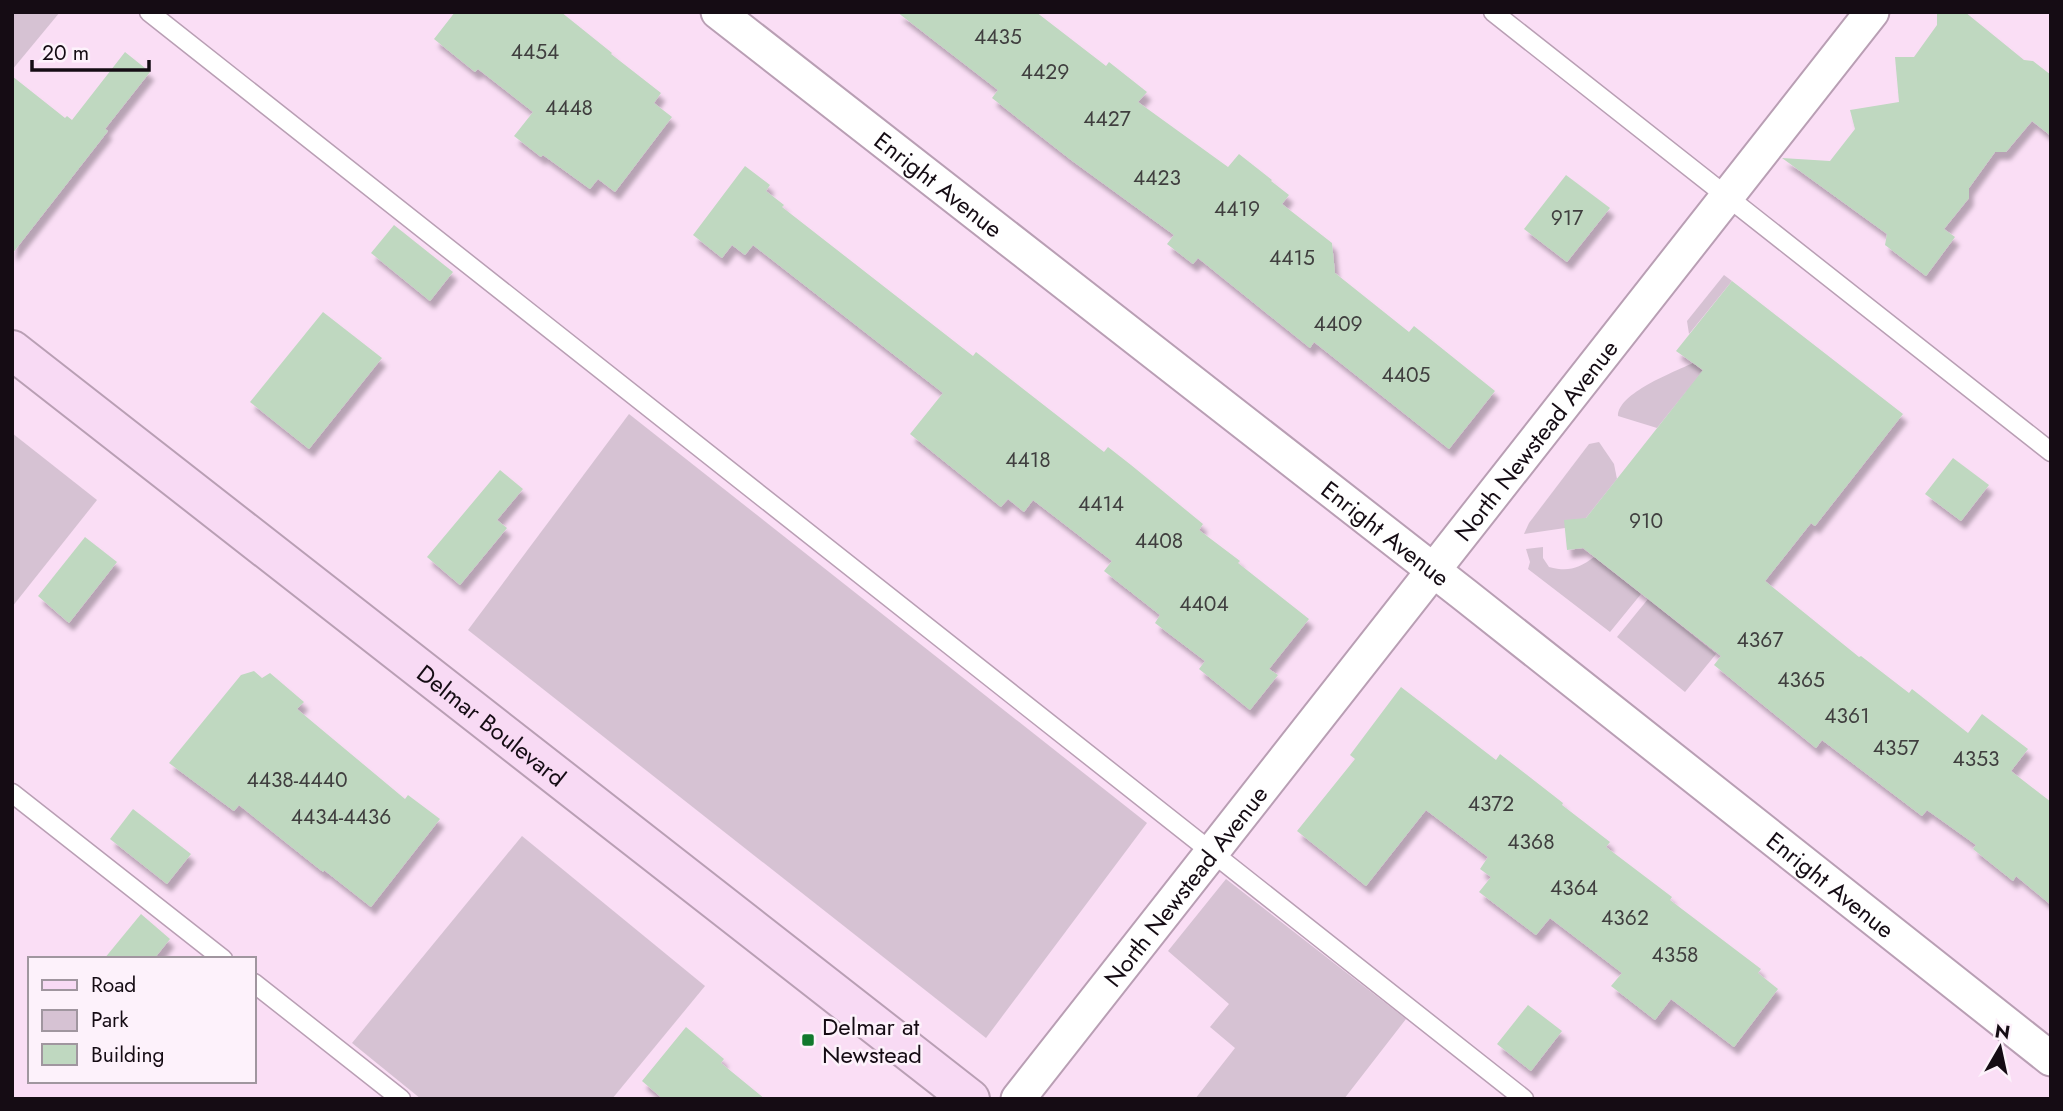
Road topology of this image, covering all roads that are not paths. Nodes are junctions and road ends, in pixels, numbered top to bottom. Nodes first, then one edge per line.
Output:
1 (149, 12) edge
2 (718, 12) edge
3 (1493, 12) edge
4 (1872, 12) edge
5 (1727, 197) junction
6 (12, 350) edge
7 (2051, 452) edge
8 (1433, 570) junction
9 (12, 793) edge
10 (1211, 852) junction
11 (220, 957) edge
12 (256, 985) edge
13 (2051, 1059) edge
14 (401, 1099) edge
15 (970, 1099) edge
16 (1018, 1099) edge
17 (1524, 1099) edge

1 - 10 lane
2 - 8 street, Enright Avenue
3 - 5 lane
4 - 5 street, North Newstead Avenue
5 - 7 lane
5 - 8 street, North Newstead Avenue
6 - 15 main road, Delmar Boulevard
8 - 10 street, North Newstead Avenue
8 - 13 street, Enright Avenue
9 - 11 lane
10 - 16 street, North Newstead Avenue
10 - 17 lane
12 - 14 lane

